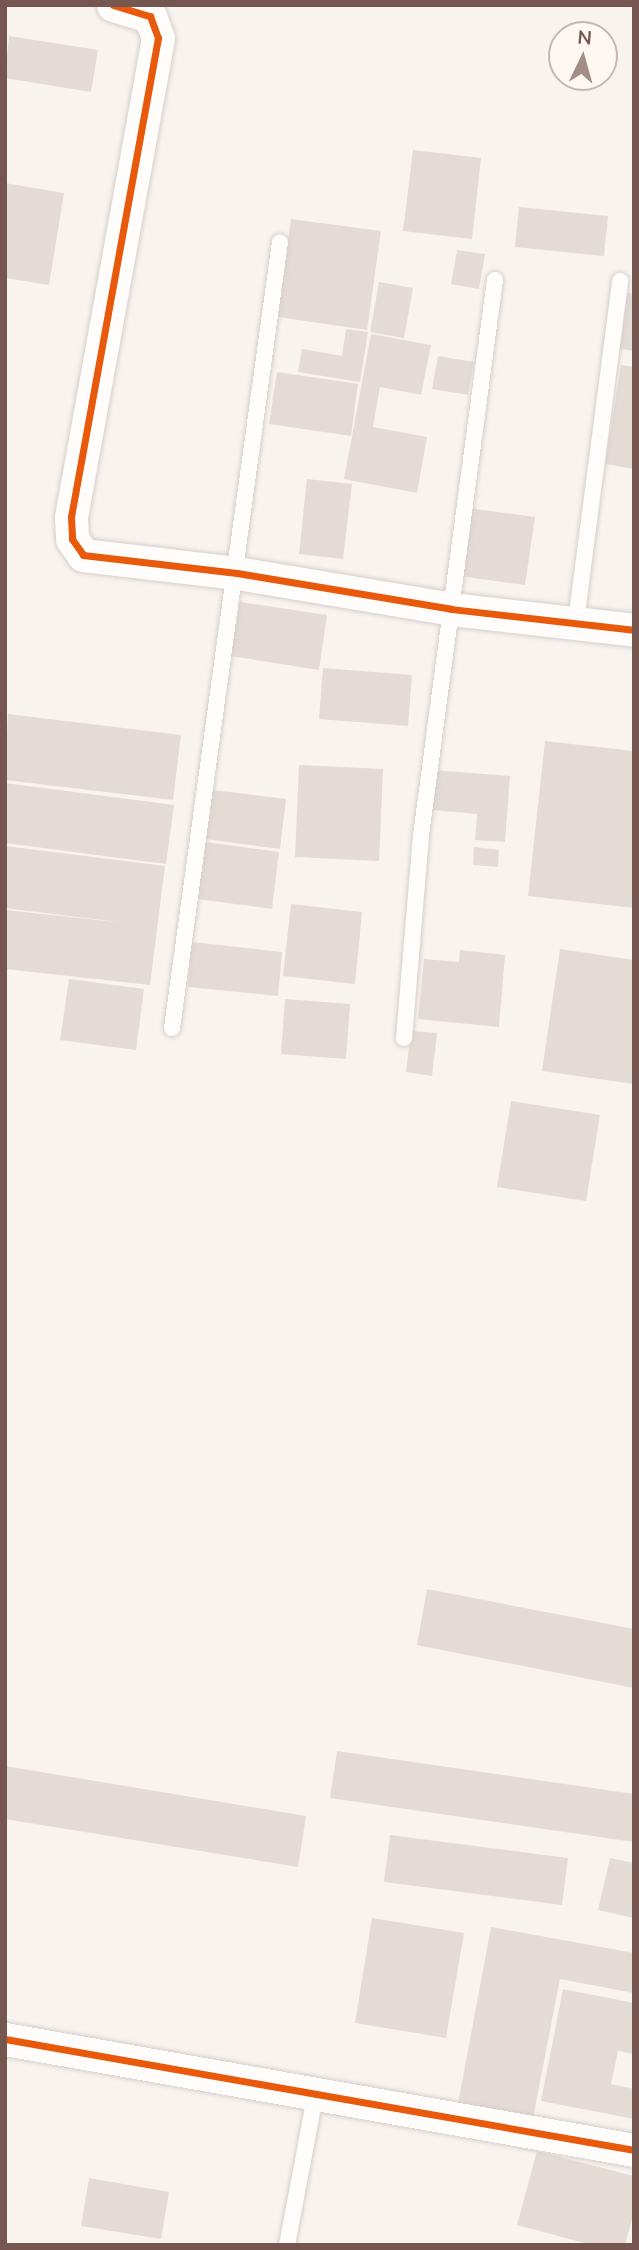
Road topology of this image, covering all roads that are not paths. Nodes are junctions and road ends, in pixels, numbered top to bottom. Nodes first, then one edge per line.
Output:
1 (114, 5) edge
2 (280, 242) dead end
3 (495, 280) dead end
4 (620, 281) dead end
5 (236, 573) junction
6 (451, 608) junction
7 (576, 621) junction
8 (634, 630) edge
9 (172, 1028) dead end
10 (404, 1038) dead end
11 (5, 2039) edge
12 (315, 2096) junction
13 (634, 2150) edge
14 (287, 2245) edge

1 - 5 street
2 - 5 lane
3 - 6 lane
4 - 7 lane
5 - 6 street
5 - 9 lane
6 - 7 street
6 - 10 lane
7 - 8 street
11 - 12 street
12 - 13 street
12 - 14 lane

